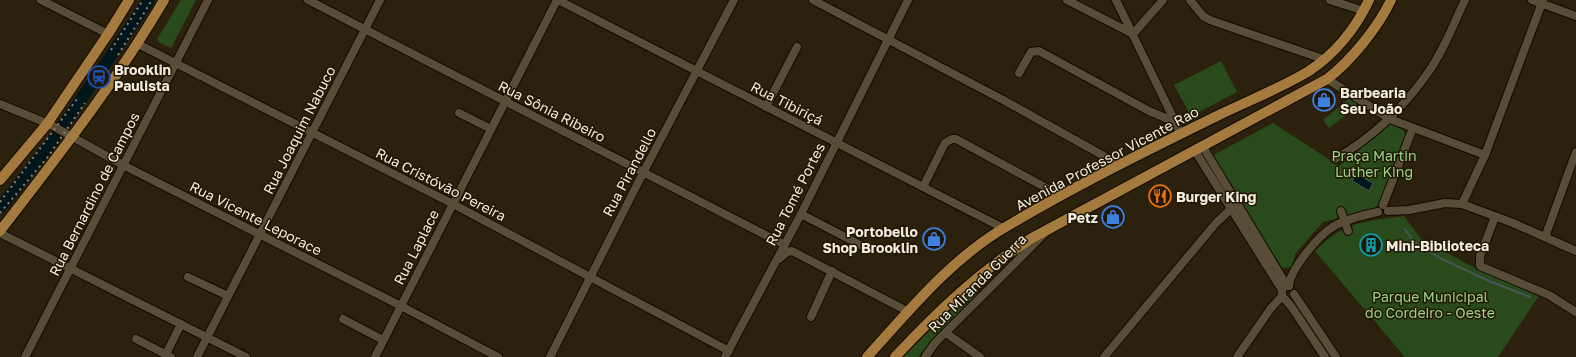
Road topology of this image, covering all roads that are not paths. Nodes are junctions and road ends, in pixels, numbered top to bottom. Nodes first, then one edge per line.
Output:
1 (41, 0) edge
2 (129, 0) edge
3 (164, 0) edge
4 (208, 0) edge
5 (308, 0) edge
6 (380, 0) edge
7 (558, 0) edge
8 (734, 0) edge
9 (814, 0) edge
10 (908, 0) edge
11 (1067, 0) edge
12 (1116, 0) edge
13 (1163, 0) edge
14 (1190, 0) edge
15 (1330, 0) edge
16 (1369, 0) edge
17 (1391, 0) edge
18 (1465, 0) edge
19 (1532, 0) edge
20 (1543, 2) edge
21 (1364, 11) junction
22 (1576, 16) edge
23 (365, 29) junction
24 (108, 34) junction
25 (1133, 34) junction
26 (888, 38) junction
27 (138, 44) junction
28 (797, 47) dead end
29 (1323, 59) junction
30 (175, 63) junction
31 (698, 72) junction
32 (1019, 72) dead end
33 (1328, 79) junction
34 (505, 102) junction
35 (0, 104) edge
36 (766, 107) junction
37 (459, 113) dead end
38 (1390, 119) junction
39 (1175, 122) junction
40 (49, 124) junction
41 (1413, 128) junction
42 (491, 129) junction
43 (312, 132) junction
44 (1181, 134) junction
45 (71, 136) junction
46 (836, 142) junction
47 (1199, 149) junction
48 (1576, 152) edge
49 (1485, 155) junction
50 (1335, 159) dead end
51 (123, 165) junction
52 (1120, 165) junction
53 (643, 172) junction
54 (0, 180) edge
55 (924, 187) junction
56 (1061, 196) junction
57 (453, 204) junction
58 (1462, 204) junction
59 (1386, 208) junction
60 (1231, 209) junction
61 (1341, 211) dead end
62 (801, 214) junction
63 (1495, 217) junction
64 (1344, 222) junction
65 (1003, 228) junction
66 (1049, 229) junction
67 (1348, 231) dead end
68 (0, 232) edge
69 (260, 235) junction
70 (1545, 237) junction
71 (785, 245) junction
72 (868, 249) dead end
73 (1576, 251) edge
74 (775, 263) junction
75 (70, 269) junction
76 (832, 271) junction
77 (590, 276) junction
78 (188, 277) dead end
79 (1285, 291) junction
80 (228, 296) junction
81 (401, 306) junction
82 (909, 312) junction
83 (1576, 312) edge
84 (810, 317) dead end
85 (342, 319) dead end
86 (181, 324) junction
87 (946, 333) junction
88 (207, 337) junction
89 (136, 339) dead end
90 (383, 340) junction
91 (727, 354) edge
92 (168, 356) edge
93 (25, 357) edge
94 (197, 357) edge
95 (246, 357) edge
96 (375, 357) edge
97 (498, 357) edge
98 (550, 357) edge
99 (868, 357) edge
100 (895, 357) edge
101 (925, 357) edge
102 (980, 357) edge
103 (1104, 357) edge
104 (1237, 357) edge
105 (1325, 357) edge
106 (1336, 357) edge

1 - 24 street
2 - 24 main road
3 - 27 main road
4 - 30 street, Rua Bernardino de Campos
5 - 23 street, Rua Sônia Ribeiro
6 - 23 street, Rua Joaquim Nabuco
7 - 31 street, Rua Tibiriçá
7 - 34 street, Rua Laplace
8 - 31 street, Rua Pirandello
9 - 26 street
10 - 26 street, Rua Tomé Portes
11 - 25 street
12 - 25 street
13 - 25 street
14 - 29 street
15 - 21 street
16 - 21 main road, Avenida Professor Vicente Rao
17 - 33 main road
18 - 38 street
19 - 20 street
20 - 22 street
20 - 49 street
21 - 29 main road, Avenida Professor Vicente Rao
23 - 34 street, Rua Sônia Ribeiro
23 - 43 street, Rua Joaquim Nabuco
24 - 40 main road
25 - 39 street
26 - 46 street, Rua Tomé Portes
26 - 52 street
27 - 30 street, Rua Cristóvão Pereira
27 - 45 main road
28 - 36 street
29 - 44 main road, Avenida Professor Vicente Rao
30 - 43 street, Rua Cristóvão Pereira
30 - 51 street, Rua Bernardino de Campos
31 - 36 street, Rua Tibiriçá
31 - 53 street, Rua Pirandello
32 - 39 street
33 - 38 street
33 - 47 main road
34 - 42 street, Rua Laplace
34 - 53 street, Rua Sônia Ribeiro
35 - 40 street, Rua Vicente Leporace
36 - 46 street, Rua Tibiriçá
37 - 42 street
38 - 41 street
38 - 50 street
39 - 44 street
40 - 45 street, Rua Vicente Leporace
40 - 54 main road
41 - 49 street
41 - 59 street
42 - 57 street, Rua Laplace
43 - 57 street, Rua Cristóvão Pereira
43 - 69 street, Rua Joaquim Nabuco
44 - 52 main road, Avenida Professor Vicente Rao
45 - 51 street, Rua Vicente Leporace
45 - 68 main road
46 - 55 street, Rua Tibiriçá
46 - 62 street, Rua Tomé Portes
47 - 60 street
47 - 66 main road
47 - 79 street
48 - 70 street
49 - 58 street
51 - 69 street, Rua Vicente Leporace
51 - 75 street, Rua Bernardino de Campos
52 - 56 main road, Avenida Professor Vicente Rao
53 - 71 street, Rua Sônia Ribeiro
53 - 77 street, Rua Pirandello
55 - 56 street
55 - 65 street, Rua Tibiriçá
56 - 65 main road, Avenida Professor Vicente Rao
57 - 77 street, Rua Cristóvão Pereira
57 - 81 street, Rua Laplace
58 - 59 street
58 - 63 street
59 - 64 street
60 - 79 street
60 - 103 street
61 - 64 street
62 - 71 street, Rua Tomé Portes
62 - 72 street
63 - 70 street
63 - 83 street
64 - 67 street
64 - 79 street
65 - 82 main road, Avenida Professor Vicente Rao
66 - 87 street, Rua Miranda Guerra
66 - 100 main road
68 - 75 street
69 - 80 street, Rua Joaquim Nabuco
69 - 81 street, Rua Vicente Leporace
70 - 73 street
71 - 74 street, Rua Tomé Portes
74 - 76 street
74 - 91 street, Rua Tomé Portes
75 - 86 street
75 - 93 street, Rua Bernardino de Campos
76 - 82 street
76 - 84 street
77 - 91 street, Rua Cristóvão Pereira
77 - 98 street, Rua Pirandello
78 - 80 street
79 - 104 street
79 - 105 street
79 - 106 street
80 - 88 street, Rua Joaquim Nabuco
81 - 90 street, Rua Laplace
81 - 97 street, Rua Vicente Leporace
82 - 99 main road, Avenida Professor Vicente Rao
85 - 90 street
86 - 88 street
86 - 92 street
87 - 101 street, Rua Miranda Guerra
87 - 102 street
88 - 94 street, Rua Joaquim Nabuco
88 - 95 street
89 - 92 street
90 - 96 street, Rua Laplace

